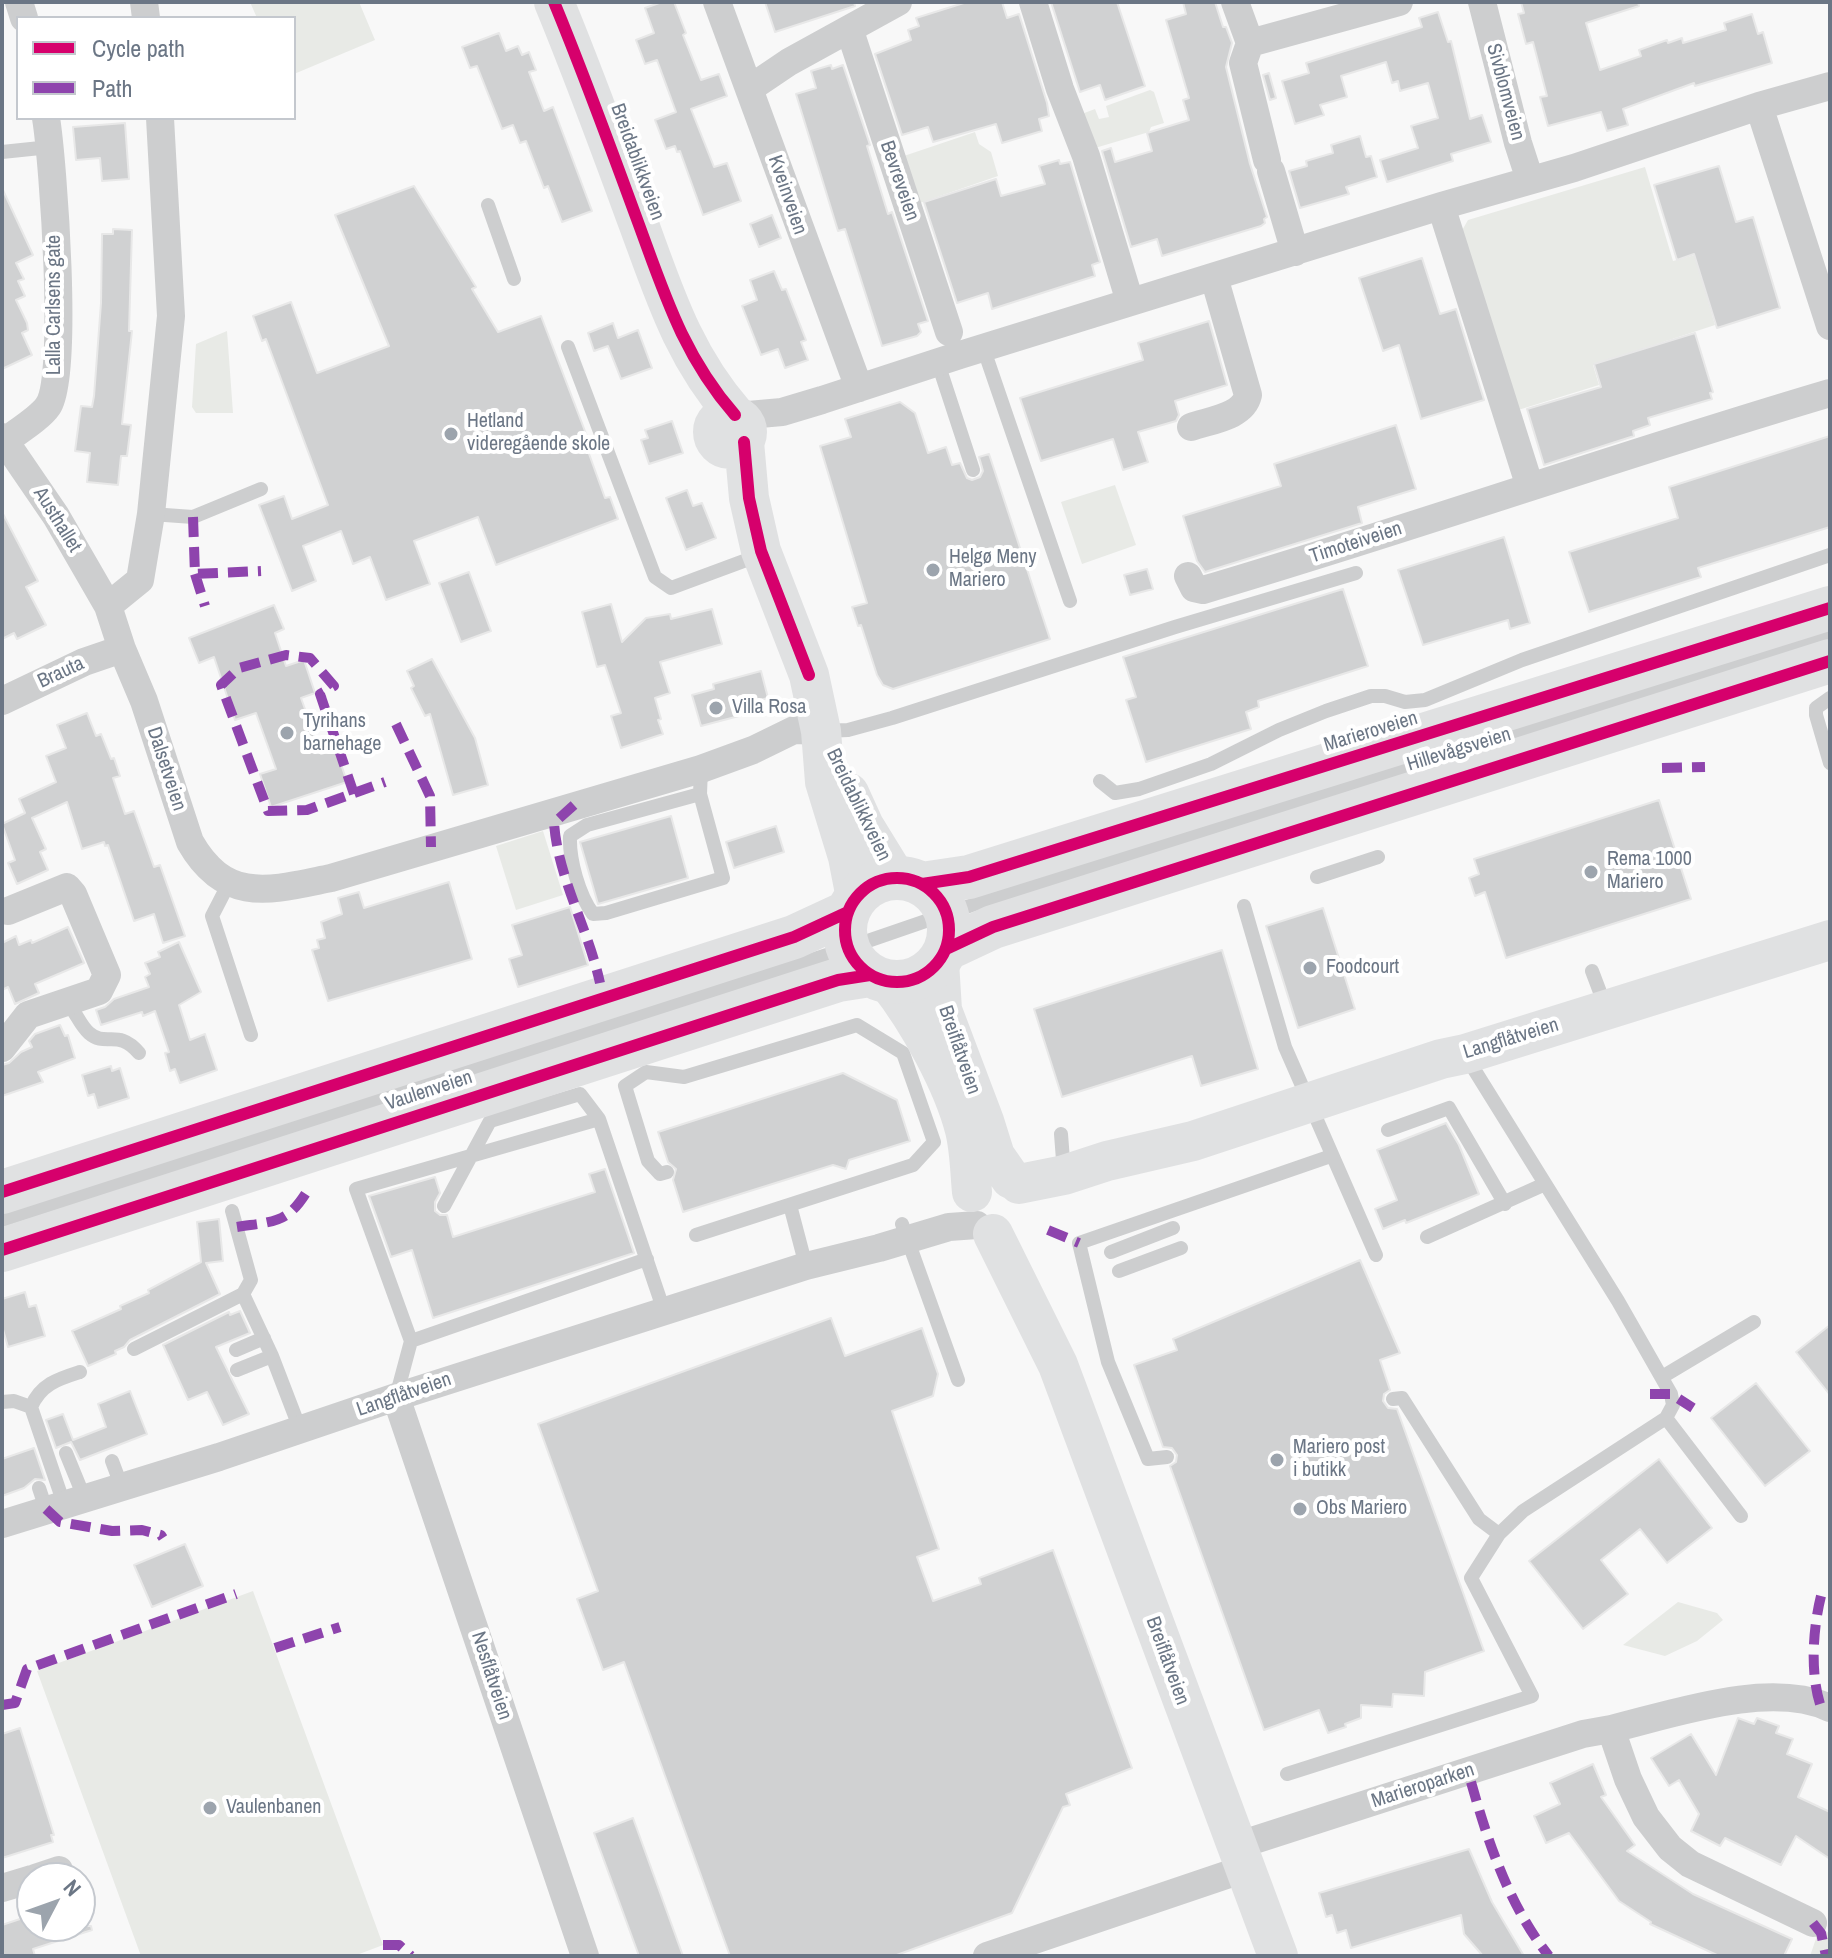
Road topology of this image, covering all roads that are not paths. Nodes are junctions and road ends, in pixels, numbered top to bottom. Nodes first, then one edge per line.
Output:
1 (554, 2) edge
2 (717, 2) edge
3 (898, 2) edge
4 (1033, 2) edge
5 (1235, 2) edge
6 (1399, 2) edge
7 (1482, 2) edge
8 (850, 31) junction
9 (1250, 43) junction
10 (1830, 86) edge
11 (749, 89) junction
12 (1759, 106) junction
13 (46, 120) edge
14 (160, 120) edge
15 (50, 147) junction
16 (2, 152) edge
17 (1530, 180) junction
18 (488, 205) dead end
19 (1441, 206) junction
20 (1295, 252) junction
21 (1214, 277) junction
22 (514, 279) dead end
23 (1130, 302) junction
24 (1830, 326) edge
25 (949, 332) dead end
26 (568, 347) dead end
27 (983, 347) junction
28 (938, 363) junction
29 (859, 388) junction
30 (1830, 393) edge
31 (1191, 427) dead end
32 (732, 432) junction
33 (4, 439) edge
34 (973, 470) dead end
35 (1530, 487) junction
36 (261, 489) dead end
37 (151, 514) junction
38 (762, 553) junction
39 (1830, 555) edge
40 (1356, 573) dead end
41 (1188, 576) dead end
42 (1070, 601) dead end
43 (108, 606) junction
44 (1830, 608) edge
45 (1830, 634) edge
46 (122, 649) junction
47 (1830, 661) edge
48 (1830, 698) edge
49 (2, 701) edge
50 (821, 731) junction
51 (753, 750) junction
52 (1830, 763) edge
53 (700, 781) junction
54 (1100, 781) dead end
55 (825, 782) junction
56 (1378, 857) dead end
57 (1317, 877) dead end
58 (229, 883) junction
59 (1244, 906) dead end
60 (8, 911) dead end
61 (930, 917) junction
62 (1830, 940) edge
63 (862, 943) junction
64 (1592, 971) dead end
65 (66, 1002) junction
66 (1606, 1010) junction
67 (251, 1035) dead end
68 (2, 1048) edge
69 (139, 1053) dead end
70 (1465, 1054) junction
71 (1310, 1104) junction
72 (599, 1119) junction
73 (1388, 1130) dead end
74 (1061, 1134) dead end
75 (1331, 1156) junction
76 (667, 1172) dead end
77 (1066, 1182) junction
78 (1545, 1184) junction
79 (2, 1192) edge
80 (1505, 1204) junction
81 (790, 1205) junction
82 (444, 1206) dead end
83 (998, 1206) junction
84 (232, 1211) dead end
85 (2, 1220) edge
86 (1173, 1228) dead end
87 (905, 1232) junction
88 (696, 1235) dead end
89 (1427, 1237) dead end
90 (1181, 1248) dead end
91 (2, 1250) edge
92 (1111, 1252) dead end
93 (1376, 1255) dead end
94 (647, 1259) junction
95 (806, 1266) junction
96 (1119, 1271) dead end
97 (243, 1294) junction
98 (664, 1311) junction
99 (1754, 1322) dead end
100 (264, 1338) junction
101 (411, 1341) junction
102 (134, 1349) dead end
103 (236, 1350) dead end
104 (272, 1356) junction
105 (237, 1370) dead end
106 (80, 1372) dead end
107 (1662, 1377) junction
108 (958, 1380) dead end
109 (396, 1397) junction
110 (1393, 1399) dead end
111 (2, 1402) edge
112 (31, 1407) junction
113 (1666, 1418) junction
114 (300, 1429) junction
115 (66, 1453) dead end
116 (1167, 1457) dead end
117 (58, 1500) junction
118 (1741, 1516) dead end
119 (2, 1524) edge
120 (1499, 1534) junction
121 (1830, 1708) edge
122 (1611, 1729) junction
123 (1287, 1774) dead end
124 (1240, 1857) junction
125 (1813, 1923) dead end
126 (585, 1956) edge
127 (987, 1956) edge
128 (1278, 1956) edge

1 - 32 street, Breidablikkveien
2 - 11 street, Kveinveien
3 - 8 street
4 - 23 street
5 - 9 street
6 - 9 street
7 - 17 street, Sivblomveien
8 - 11 street
8 - 25 street, Bevreveien
9 - 20 street
10 - 12 street
11 - 29 street, Kveinveien
12 - 17 street
12 - 24 street
13 - 15 street, Lalla Carlsens gate
14 - 37 street
15 - 16 lane
15 - 33 street, Lalla Carlsens gate
17 - 19 street
18 - 22 lane
19 - 20 street
19 - 35 street
20 - 21 street
21 - 23 street
21 - 31 street
23 - 27 street
26 - 38 lane
27 - 28 street
27 - 42 lane
28 - 29 street
28 - 34 lane
29 - 32 street
30 - 35 street, Timoteiveien
32 - 38 street, Breidablikkveien
33 - 43 street, Austhallet
35 - 41 street, Timoteiveien
36 - 37 lane
37 - 43 street
38 - 50 street, Breidablikkveien
39 - 54 lane
40 - 50 lane
43 - 46 street, Dalsetveien
44 - 61 main road, Marieroveien
45 - 61 lane, Hillevågsveien
46 - 49 street, Brauta
46 - 58 street, Dalsetveien
47 - 61 main road
48 - 52 lane
50 - 51 street
50 - 55 street, Breidablikkveien
50 - 61 street, Breidablikkveien
51 - 53 street
51 - 55 street
53 - 53 lane
53 - 58 street
55 - 63 street, Breidablikkveien
56 - 57 lane
58 - 67 lane
59 - 71 lane
60 - 65 street
61 - 63 main road
61 - 63 main road
61 - 83 street, Breiflåtveien
62 - 66 street, Langflåtveien
63 - 79 main road, Vaulenveien
63 - 83 street, Breiflåtveien
63 - 85 lane
63 - 91 main road, Vaulenveien
64 - 66 lane
65 - 68 street
65 - 69 lane
66 - 70 street, Langflåtveien
70 - 71 street, Langflåtveien
70 - 78 lane
71 - 75 lane
71 - 77 street, Langflåtveien
72 - 82 lane
72 - 94 lane
72 - 101 lane
73 - 80 lane
74 - 77 lane
75 - 93 lane
75 - 116 lane
76 - 81 lane
77 - 83 street, Langflåtveien
78 - 80 lane
78 - 107 lane
80 - 89 lane
81 - 88 lane
81 - 95 lane
83 - 87 street, Langflåtveien
83 - 124 street, Breiflåtveien
84 - 97 lane
86 - 92 lane
87 - 95 street, Langflåtveien
87 - 108 lane
90 - 96 lane
94 - 98 lane
94 - 101 lane
95 - 98 street, Langflåtveien
97 - 100 lane
97 - 102 lane
98 - 109 street, Langflåtveien
99 - 107 lane
100 - 103 lane
100 - 104 lane
101 - 109 lane
104 - 105 lane
104 - 114 lane
106 - 112 lane
107 - 113 lane
109 - 114 street, Langflåtveien
109 - 126 street, Nesflåtveien
110 - 120 lane
111 - 112 lane
112 - 117 lane
113 - 118 lane
113 - 120 lane
114 - 117 street, Langflåtveien
115 - 117 lane
117 - 119 street, Langflåtveien
120 - 123 lane
121 - 122 street, Marieroparken
122 - 124 street, Marieroparken
122 - 125 street
124 - 127 street, Marieroparken
124 - 128 street, Breiflåtveien

